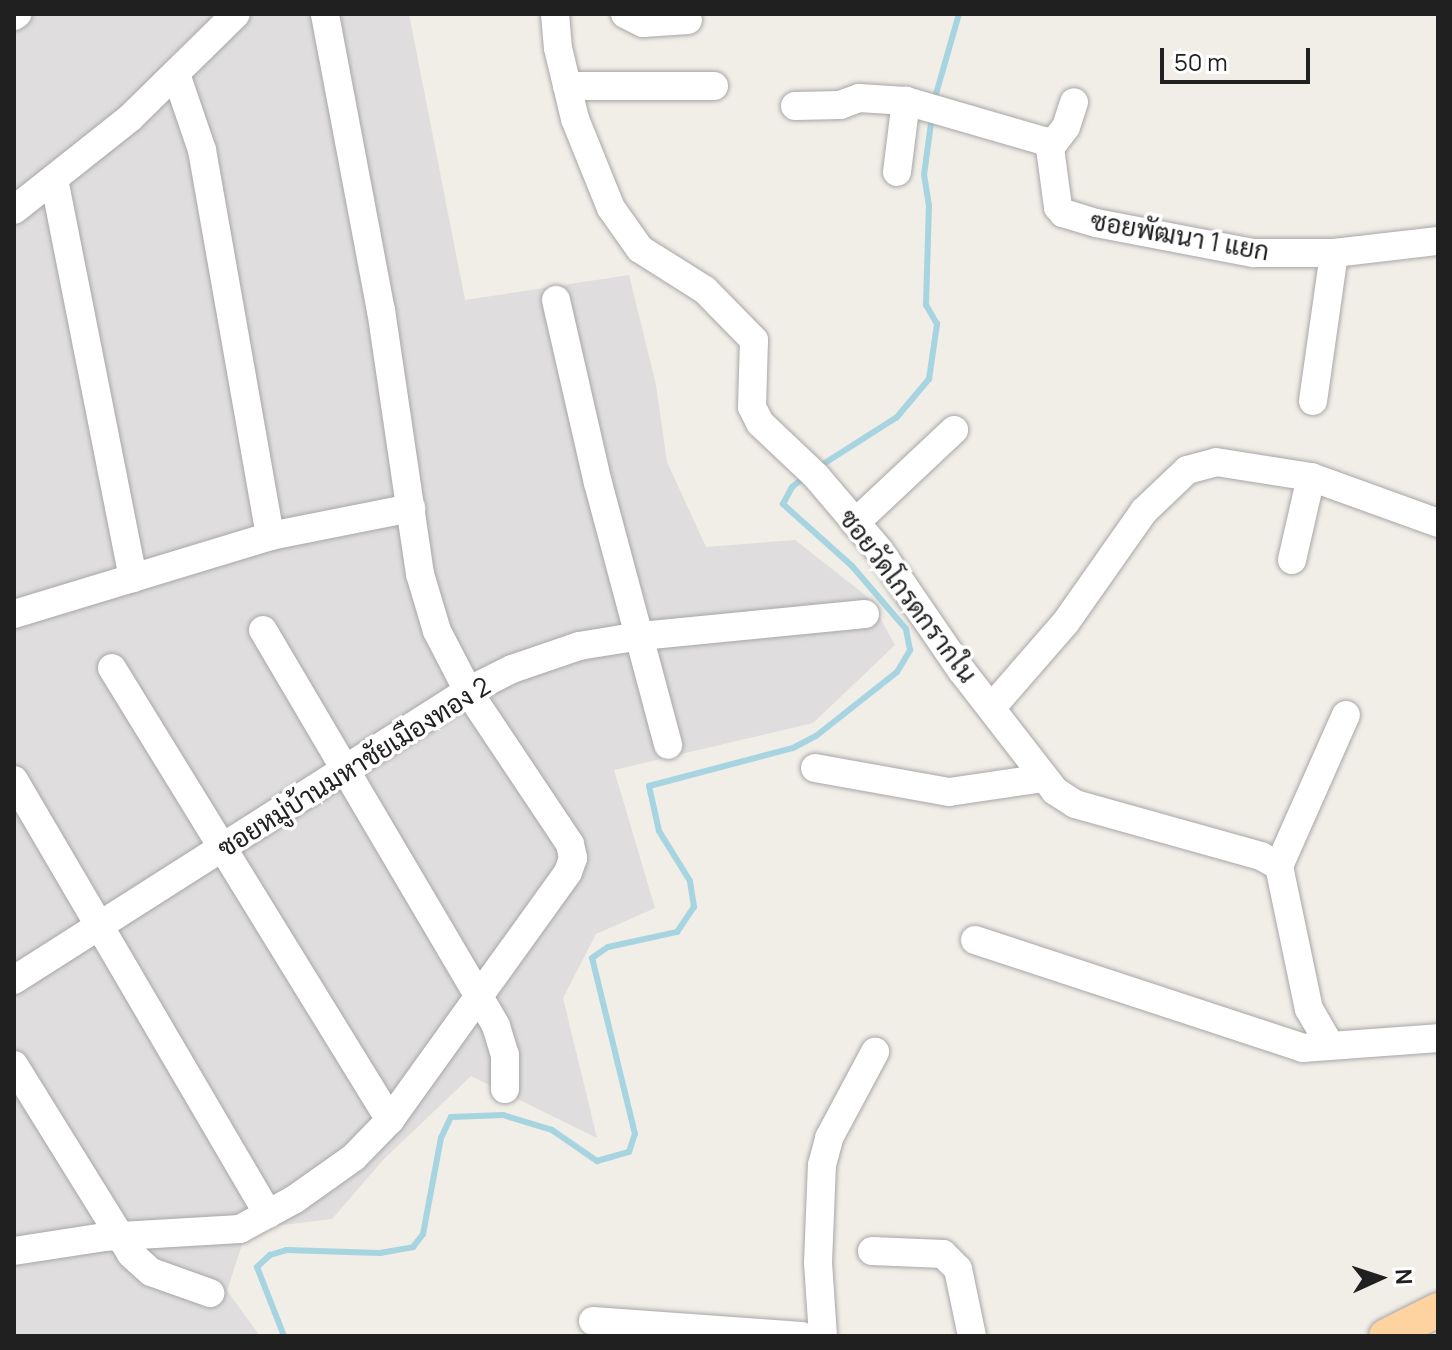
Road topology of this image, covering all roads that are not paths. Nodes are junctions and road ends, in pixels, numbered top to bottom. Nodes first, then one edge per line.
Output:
1 (236, 14) edge
2 (325, 14) edge
3 (555, 14) edge
4 (625, 14) edge
5 (688, 20) dead end
6 (176, 74) junction
7 (567, 86) junction
8 (714, 86) dead end
9 (906, 101) junction
10 (1074, 102) dead end
11 (795, 106) dead end
12 (1050, 148) junction
13 (897, 172) dead end
14 (54, 179) junction
15 (14, 210) edge
16 (1438, 241) edge
17 (1334, 253) junction
18 (556, 300) dead end
19 (1313, 401) dead end
20 (954, 430) dead end
21 (1311, 477) junction
22 (411, 508) junction
23 (855, 523) junction
24 (1438, 523) edge
25 (270, 536) junction
26 (1292, 560) dead end
27 (133, 578) junction
28 (14, 614) edge
29 (865, 614) dead end
30 (263, 630) dead end
31 (641, 636) junction
32 (112, 668) dead end
33 (468, 691) junction
34 (993, 706) junction
35 (1346, 715) dead end
36 (668, 745) dead end
37 (815, 768) dead end
38 (348, 772) junction
39 (1044, 778) junction
40 (14, 780) edge
41 (225, 849) junction
42 (1279, 866) junction
43 (99, 929) junction
44 (975, 940) dead end
45 (14, 980) edge
46 (479, 994) junction
47 (1438, 1038) edge
48 (1329, 1043) junction
49 (875, 1052) dead end
50 (14, 1065) edge
51 (505, 1089) dead end
52 (390, 1120) junction
53 (268, 1214) junction
54 (118, 1237) junction
55 (14, 1251) edge
56 (872, 1251) dead end
57 (210, 1293) dead end
58 (1438, 1310) edge
59 (593, 1321) dead end
60 (801, 1336) edge
61 (823, 1336) edge
62 (972, 1336) edge
63 (1386, 1336) edge

1 - 6 street
2 - 22 street
3 - 7 street, ซอยวัดโกรดกรากใน
4 - 5 street
6 - 14 street
6 - 25 street
7 - 8 street
7 - 23 street, ซอยวัดโกรดกรากใน
9 - 11 street
9 - 12 street
9 - 13 street
10 - 12 street
12 - 17 street, ซอยพัฒนา 1 แยก
14 - 15 street
14 - 27 street
16 - 17 street, ซอยพัฒนา 1 แยก
17 - 19 street
18 - 31 street
20 - 23 street
21 - 24 street
21 - 26 street
21 - 34 street
22 - 25 street
22 - 33 street
23 - 34 street, ซอยวัดโกรดกรากใน
25 - 27 street
27 - 28 street
29 - 31 street, ซอยหมู่บ้านมหาชัยเมืองทอง 2
30 - 38 street
31 - 33 street, ซอยหมู่บ้านมหาชัยเมืองทอง 2
31 - 36 street
32 - 41 street
33 - 38 street, ซอยหมู่บ้านมหาชัยเมืองทอง 2
33 - 46 street
34 - 39 street, ซอยวัดโกรดกรากใน
35 - 42 street
37 - 39 street
38 - 41 street, ซอยหมู่บ้านมหาชัยเมืองทอง 2
38 - 46 street
39 - 42 street, ซอยวัดโกรดกรากใน
40 - 43 street
41 - 43 street, ซอยหมู่บ้านมหาชัยเมืองทอง 2
41 - 52 street
42 - 48 street
43 - 45 street, ซอยหมู่บ้านมหาชัยเมืองทอง 2
43 - 53 street
44 - 48 street
46 - 51 street
46 - 52 street
47 - 48 street
49 - 61 street
50 - 54 street
52 - 53 street
53 - 54 street
54 - 55 street
54 - 57 street
56 - 62 street
58 - 63 main road
59 - 60 street

